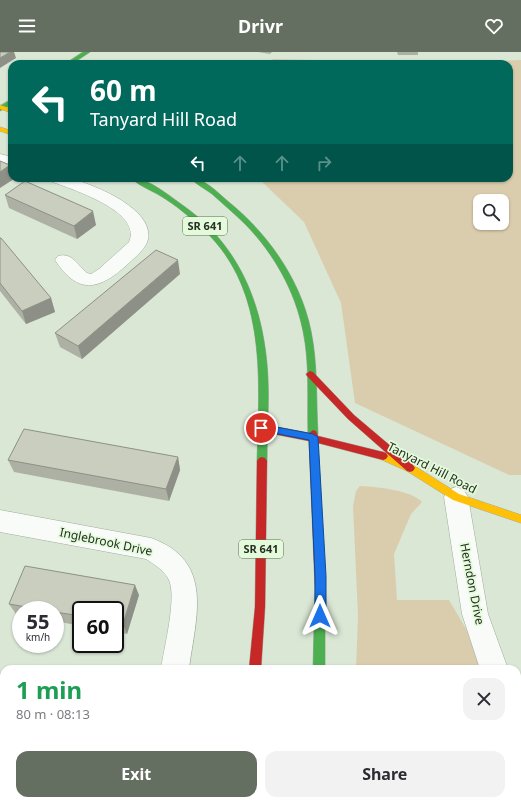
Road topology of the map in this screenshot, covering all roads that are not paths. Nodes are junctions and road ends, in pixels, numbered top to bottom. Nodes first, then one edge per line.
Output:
1 (86, 52) edge
2 (74, 60) edge
3 (67, 182) edge
4 (141, 182) edge
5 (199, 182) edge
6 (64, 260) dead end
7 (310, 374) junction
8 (261, 428) junction
9 (313, 437) junction
10 (410, 468) junction
11 (456, 496) junction
12 (521, 519) edge
13 (0, 521) edge
14 (176, 665) edge
15 (255, 665) edge
16 (320, 665) edge
17 (493, 665) edge

1 - 2 main road
3 - 6 street
4 - 8 main road, SR 641
5 - 7 main road, SR 641
7 - 9 main road, SR 641
7 - 10 main road
8 - 9 main road, Tanyard Hill Road
8 - 15 main road, SR 641
9 - 10 main road, Tanyard Hill Road
9 - 16 main road, SR 641
10 - 11 main road, Tanyard Hill Road
11 - 12 main road, Tanyard Hill Road
11 - 17 street, Herndon Drive
13 - 14 street, Inglebrook Drive

